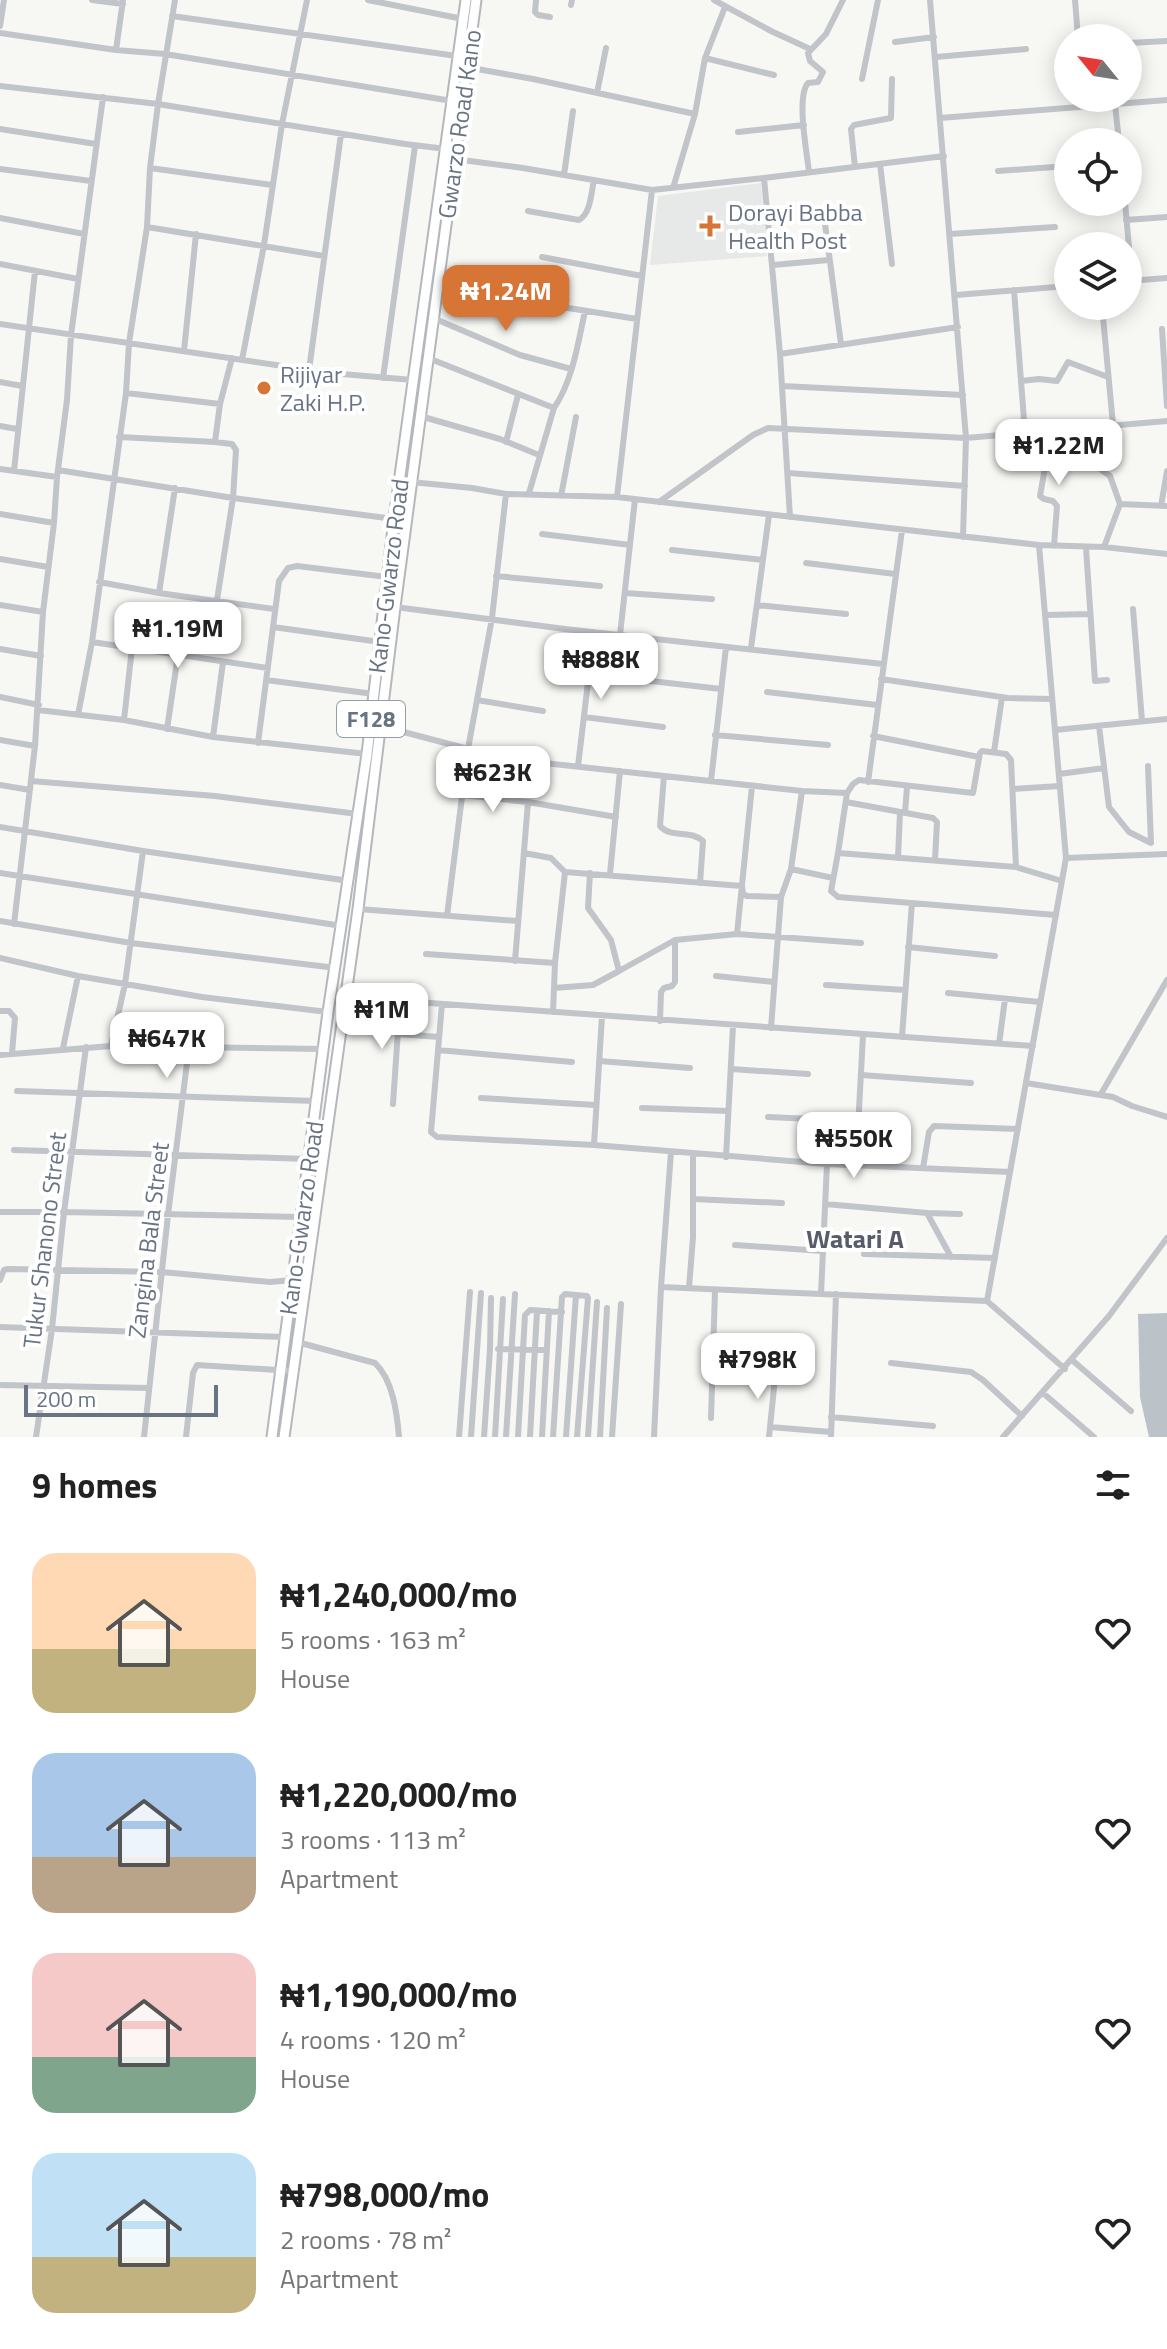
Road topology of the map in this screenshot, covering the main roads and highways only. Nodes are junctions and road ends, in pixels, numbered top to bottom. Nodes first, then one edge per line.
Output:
1 (466, 0) edge
2 (476, 0) edge
3 (441, 218) junction
4 (364, 815) junction
5 (272, 1437) edge
6 (284, 1437) edge

1 - 3 main road, Kano-Gwarzo Road / F128
2 - 3 main road, Gwarzo Road Kano / F128
3 - 4 main road, Gwarzo Road Kano / F128
3 - 4 main road, Kano-Gwarzo Road / F128
4 - 5 main road, Kano-Gwarzo Road / F128
4 - 6 main road, Gwarzo Road Kano / F128

